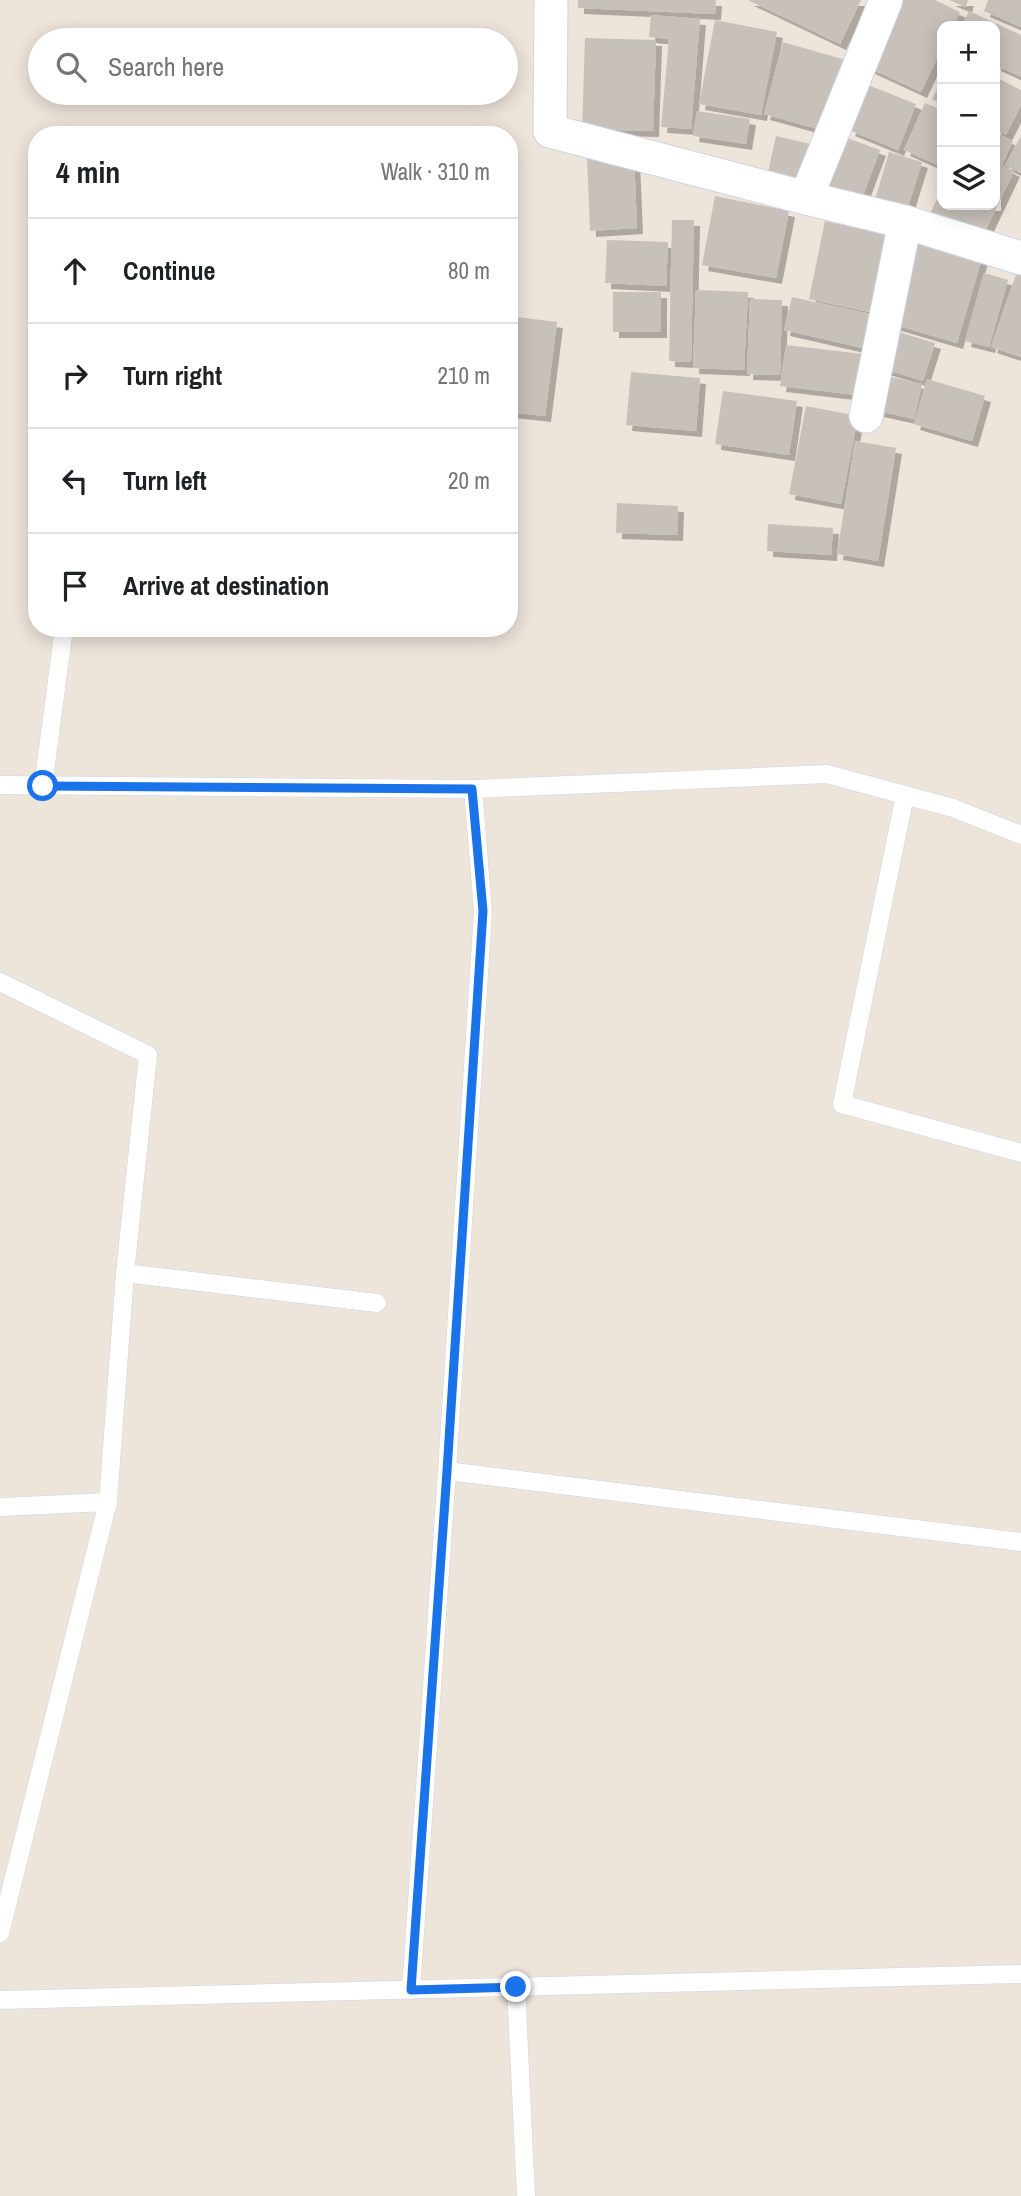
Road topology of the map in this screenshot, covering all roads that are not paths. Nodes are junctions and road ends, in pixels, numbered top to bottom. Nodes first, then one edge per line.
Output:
1 (551, 0) edge
2 (886, 0) edge
3 (806, 198) junction
4 (905, 222) junction
5 (1021, 258) edge
6 (866, 416) dead end
7 (63, 637) edge
8 (0, 785) edge
9 (43, 786) junction
10 (472, 789) junction
11 (905, 795) junction
12 (1021, 835) edge
13 (0, 982) edge
14 (1021, 1153) edge
15 (125, 1273) junction
16 (377, 1303) dead end
17 (447, 1471) junction
18 (108, 1502) junction
19 (0, 1507) edge
20 (1021, 1542) edge
21 (0, 1933) edge
22 (1021, 1975) edge
23 (516, 1987) junction
24 (411, 1990) junction
25 (0, 2000) edge
26 (526, 2196) edge

1 - 3 street
2 - 3 street
3 - 4 street
4 - 5 street
4 - 6 street
7 - 9 lane
8 - 9 lane
9 - 10 lane
10 - 11 lane
10 - 17 lane
11 - 12 lane
11 - 14 lane
13 - 15 lane
15 - 16 lane
15 - 18 lane
17 - 20 lane
17 - 24 lane
18 - 19 lane
18 - 21 lane
22 - 23 lane
23 - 24 lane
23 - 26 lane
24 - 25 lane

